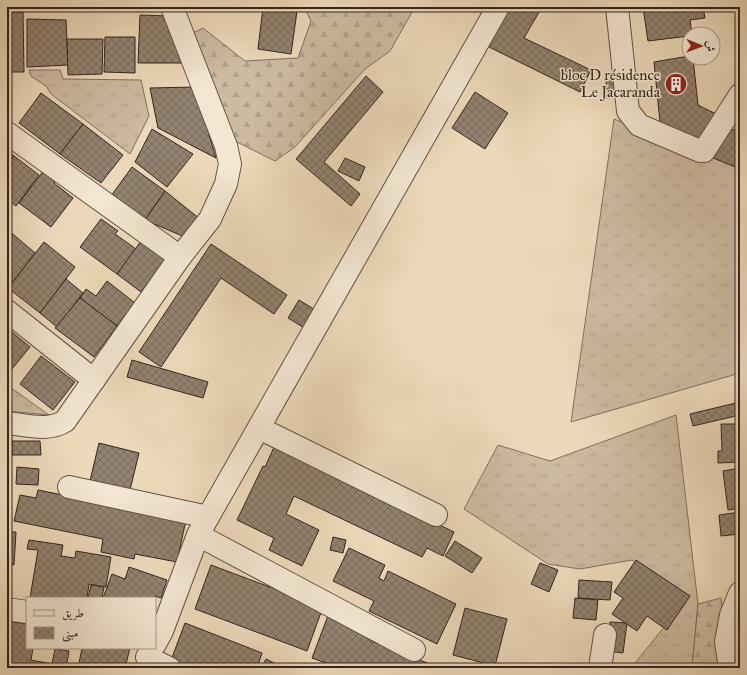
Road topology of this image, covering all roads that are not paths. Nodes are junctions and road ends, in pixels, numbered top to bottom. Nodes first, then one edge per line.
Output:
1 (172, 7) edge
2 (498, 7) edge
3 (617, 7) edge
4 (740, 95) edge
5 (7, 133) edge
6 (180, 257) junction
7 (7, 311) edge
8 (94, 380) junction
9 (7, 423) edge
10 (259, 428) junction
11 (69, 487) dead end
12 (436, 514) dead end
13 (203, 526) junction
14 (740, 593) edge
15 (7, 609) edge
16 (26, 612) edge
17 (605, 635) dead end
18 (156, 637) edge
19 (154, 649) edge
20 (414, 650) dead end
21 (169, 668) edge
22 (600, 668) edge
23 (730, 668) edge

1 - 6 street
2 - 10 street
3 - 4 street
5 - 6 street
6 - 8 street
7 - 8 street
8 - 9 street
10 - 12 street
10 - 13 street
11 - 13 street
13 - 18 street
13 - 20 street
14 - 23 street
15 - 16 street
17 - 22 street
19 - 21 street

